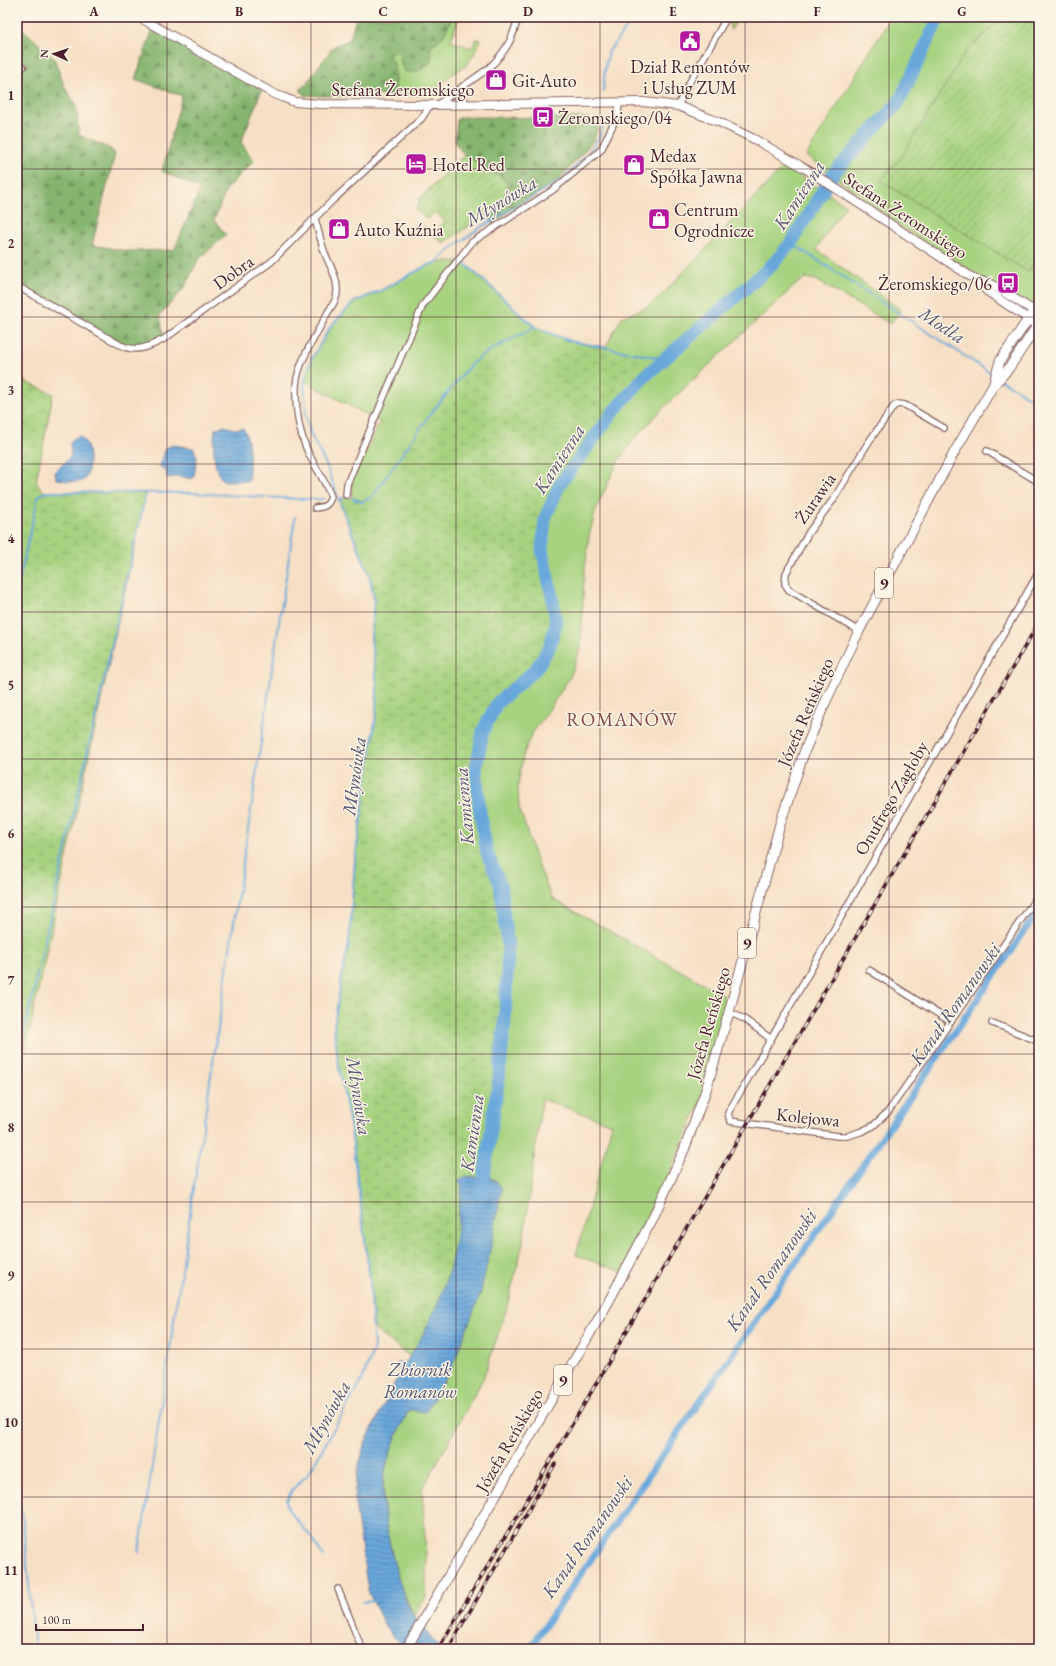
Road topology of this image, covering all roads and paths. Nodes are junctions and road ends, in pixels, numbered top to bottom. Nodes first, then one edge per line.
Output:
1 (139, 17) edge
2 (518, 17) edge
3 (727, 17) edge
4 (17, 64) edge
5 (23, 67) dead end
6 (463, 86) junction
7 (619, 103) junction
8 (433, 105) junction
9 (470, 105) junction
10 (678, 106) junction
11 (315, 219) junction
12 (976, 280) junction
13 (17, 286) edge
14 (1037, 309) edge
15 (1028, 319) junction
16 (1038, 325) edge
17 (992, 386) junction
18 (944, 428) dead end
19 (988, 451) dead end
20 (1039, 482) edge
21 (346, 495) dead end
22 (315, 508) dead end
23 (1039, 572) edge
24 (859, 631) junction
25 (1039, 894) edge
26 (869, 970) dead end
27 (729, 1012) junction
28 (951, 1022) junction
29 (992, 1023) dead end
30 (771, 1039) junction
31 (1039, 1041) edge
32 (729, 1119) joint
33 (338, 1589) dead end
34 (362, 1649) edge
35 (406, 1649) edge

1 - 8 street, Stefana Żeromskiego
2 - 6 street, Dobra
3 - 10 street
4 - 5 street
6 - 8 street, Dobra
6 - 9 street
7 - 9 street, Stefana Żeromskiego
7 - 10 street, Stefana Żeromskiego
7 - 21 street
8 - 9 street, Stefana Żeromskiego
8 - 11 street, Dobra
10 - 12 street, Stefana Żeromskiego
11 - 13 street, Dobra
11 - 22 street
12 - 14 street, Stefana Żeromskiego
12 - 15 street, Stefana Żeromskiego
14 - 15 main road, Józefa Reńskiego / 9
15 - 16 street, Stefana Żeromskiego
15 - 17 main road, Józefa Reńskiego / 9
16 - 17 main road, Józefa Reńskiego / 9
17 - 24 main road, Józefa Reńskiego / 9
18 - 24 street, Żurawia
19 - 20 street
23 - 30 street, Onufrego Zagłoby
24 - 27 main road, Józefa Reńskiego / 9
25 - 28 street, Kolejowa
26 - 28 street
27 - 30 street
27 - 35 main road, Józefa Reńskiego / 9
28 - 32 street, Kolejowa
29 - 31 street
30 - 32 street, Onufrego Zagłoby
33 - 34 street

